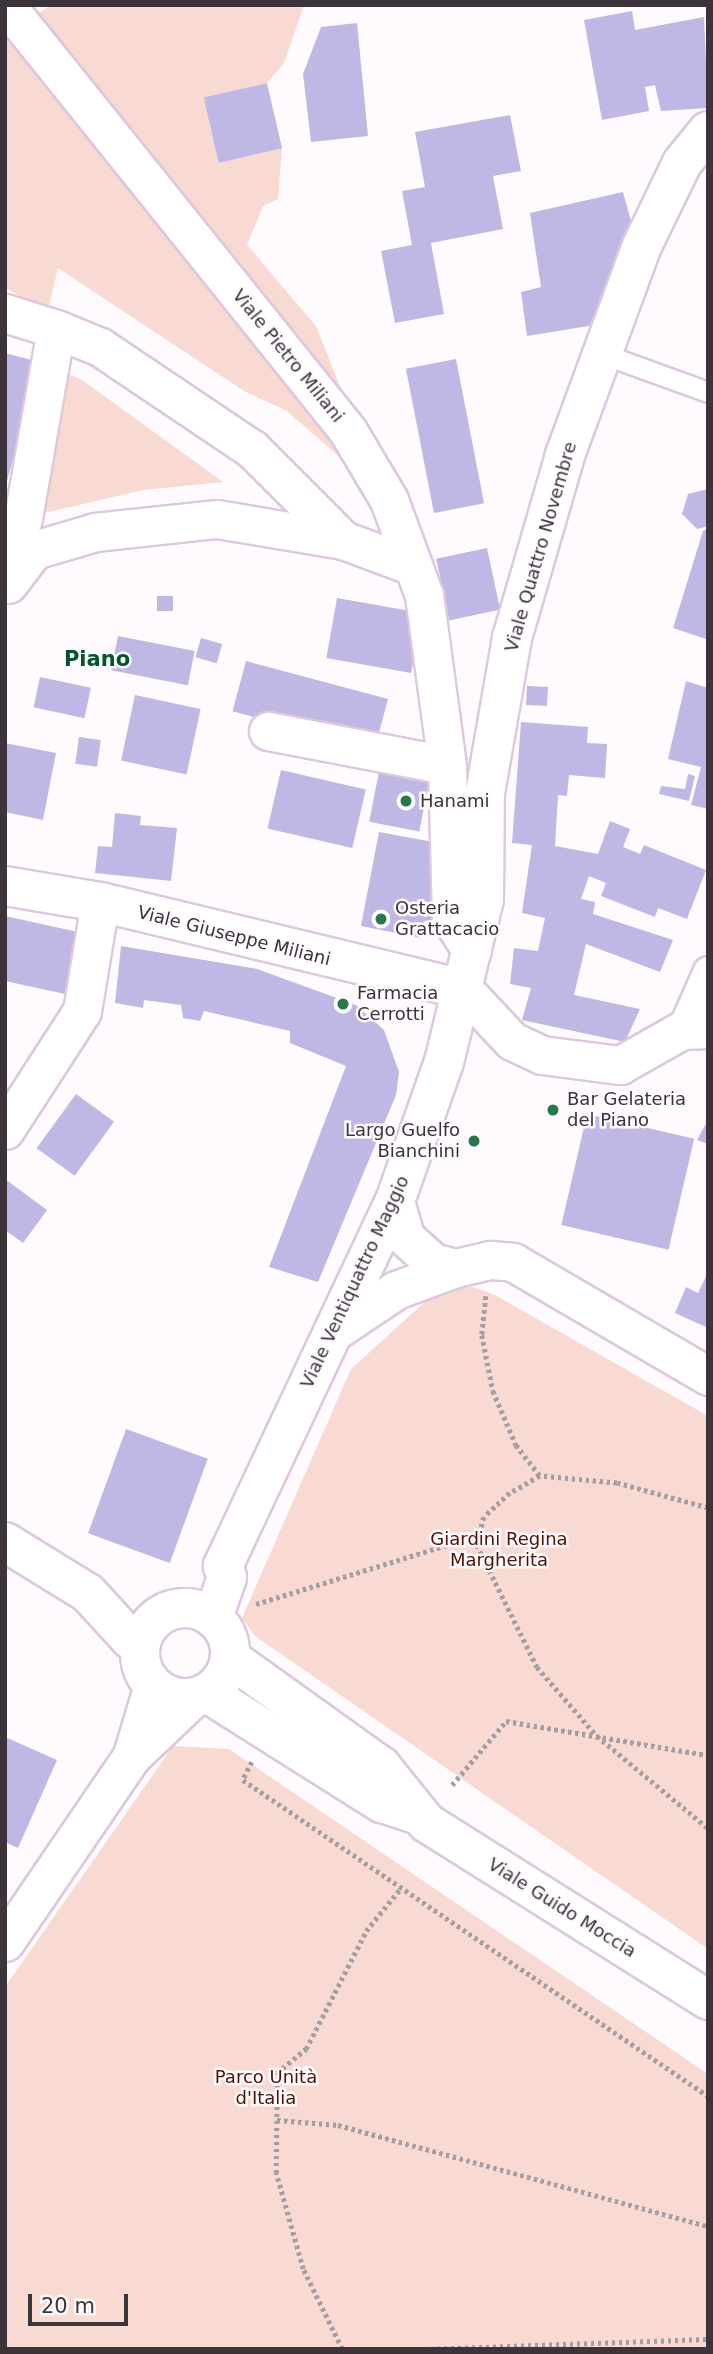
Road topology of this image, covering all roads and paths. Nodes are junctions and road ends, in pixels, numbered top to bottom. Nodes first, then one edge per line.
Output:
1 (6, 5) edge
2 (708, 131) edge
3 (5, 313) edge
4 (56, 329) junction
5 (603, 354) junction
6 (708, 392) edge
7 (343, 540) junction
8 (413, 566) junction
9 (5, 571) edge
10 (5, 587) edge
11 (268, 731) dead end
12 (447, 765) junction
13 (5, 886) edge
14 (100, 902) junction
15 (472, 951) junction
16 (708, 971) edge
17 (463, 989) junction
18 (695, 1029) edge
19 (5, 1130) edge
20 (395, 1201) junction
21 (491, 1261) junction
22 (455, 1268) junction
23 (332, 1333) junction
24 (708, 1376) edge
25 (540, 1476) junction
26 (708, 1508) edge
27 (480, 1535) junction
28 (5, 1542) edge
29 (254, 1604) dead end
30 (203, 1614) junction
31 (149, 1631) junction
32 (230, 1658) junction
33 (153, 1685) junction
34 (200, 1695) junction
35 (597, 1736) junction
36 (259, 1753) dead end
37 (708, 1755) edge
38 (132, 1756) junction
39 (452, 1785) dead end
40 (418, 1815) junction
41 (708, 1828) edge
42 (401, 1888) junction
43 (5, 1942) edge
44 (708, 2000) edge
45 (708, 2096) edge
46 (277, 2120) junction
47 (708, 2227) edge
48 (708, 2339) edge
49 (342, 2349) edge
50 (423, 2349) edge

1 - 8 street, Viale Pietro Miliani
2 - 5 main road, Viale Quattro Novembre
3 - 4 street
4 - 7 street
4 - 9 street
5 - 6 lane
5 - 15 main road, Viale Quattro Novembre
7 - 8 street
7 - 10 street
8 - 12 street, Viale Pietro Miliani
11 - 12 street
12 - 15 street, Viale Pietro Miliani
13 - 14 main road, Viale Giuseppe Miliani
14 - 17 main road, Viale Giuseppe Miliani
14 - 19 street
15 - 17 main road, Viale Quattro Novembre
16 - 18 street
17 - 18 street
17 - 20 main road, Viale Ventiquattro Maggio
20 - 22 street
20 - 23 main road, Viale Ventiquattro Maggio
21 - 22 street
21 - 24 street
21 - 25 path
22 - 23 street
23 - 30 main road, Viale Ventiquattro Maggio
25 - 26 path
25 - 27 path
27 - 29 path
27 - 35 path
28 - 31 main road
30 - 31 main road
30 - 32 main road
31 - 33 main road
32 - 34 main road
32 - 40 main road, Viale Guido Moccia
33 - 34 main road, Viale Guido Moccia
33 - 38 street
34 - 38 street
34 - 40 main road, Viale Guido Moccia
35 - 37 path
35 - 39 path
35 - 41 path
36 - 42 path
38 - 43 street
40 - 44 main road, Viale Guido Moccia
42 - 45 path
42 - 46 path
46 - 47 path
46 - 49 path
48 - 50 path

